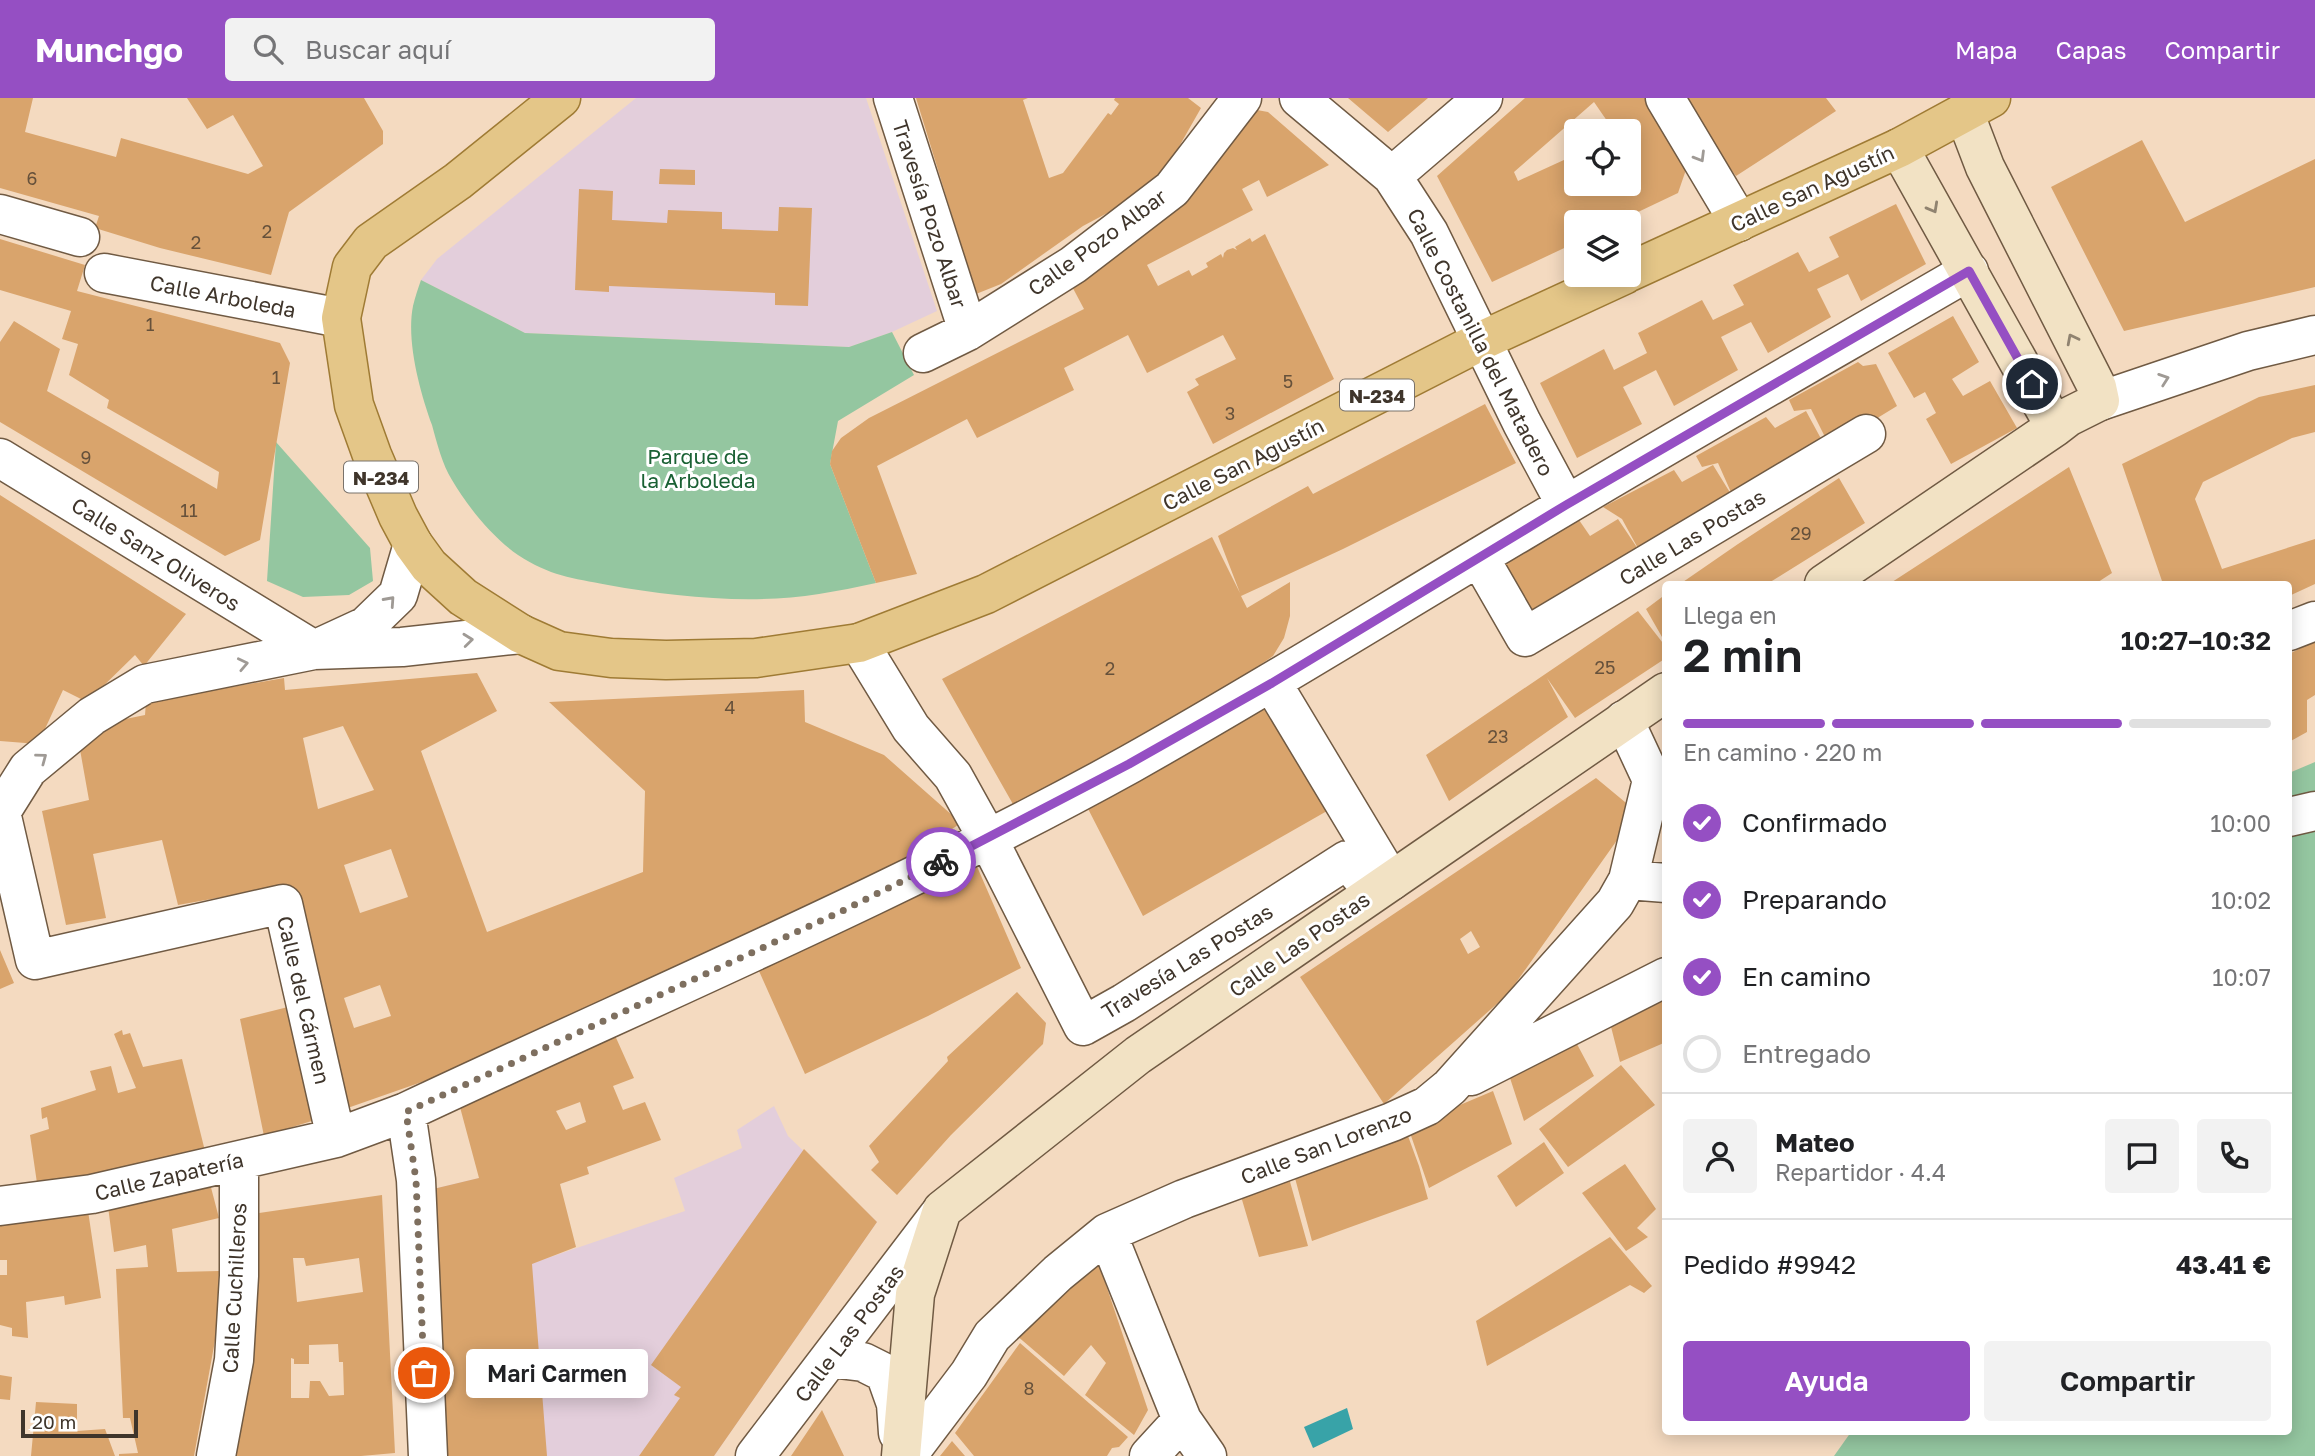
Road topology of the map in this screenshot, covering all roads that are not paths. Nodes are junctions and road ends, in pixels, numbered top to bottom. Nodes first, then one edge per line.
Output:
1 (561, 98) edge
2 (892, 98) edge
3 (1242, 98) edge
4 (1298, 98) edge
5 (1483, 98) edge
6 (1665, 98) edge
7 (1978, 105) edge
8 (1899, 148) junction
9 (1392, 176) junction
10 (0, 214) edge
11 (1739, 222) junction
12 (80, 237) dead end
13 (1641, 267) edge
14 (1969, 271) junction
15 (104, 273) dead end
16 (1598, 287) edge
17 (341, 318) junction
18 (968, 331) junction
19 (2315, 335) edge
20 (1483, 340) junction
21 (923, 352) dead end
22 (2099, 401) junction
23 (2055, 427) junction
24 (1866, 434) dead end
25 (0, 458) edge
26 (1566, 505) junction
27 (413, 544) junction
28 (1479, 557) junction
29 (1828, 581) edge
30 (2315, 621) edge
31 (2292, 630) edge
32 (521, 634) junction
33 (859, 643) junction
34 (314, 650) junction
35 (1272, 683) junction
36 (1662, 695) edge
37 (1624, 720) junction
38 (2315, 811) edge
39 (1, 812) edge
40 (2292, 816) edge
41 (988, 839) junction
42 (1628, 880) junction
43 (1662, 883) edge
44 (1383, 887) junction
45 (1662, 979) edge
46 (1450, 1087) junction
47 (406, 1112) junction
48 (336, 1138) junction
49 (239, 1161) junction
50 (0, 1206) edge
51 (942, 1210) junction
52 (1107, 1233) junction
53 (830, 1358) junction
54 (1182, 1420) junction
55 (216, 1456) edge
56 (428, 1456) edge
57 (755, 1456) edge
58 (901, 1456) edge
59 (907, 1456) edge
60 (1149, 1456) edge
61 (1207, 1456) edge

1 - 17 main road, N-234
2 - 18 street, Travesía Pozo Albar
3 - 18 street, Calle Pozo Albar
4 - 9 street, Calle Costanilla del Matadero
5 - 9 street
6 -> 11 street
7 - 8 main road, Calle San Agustín
22 -> 7 street
8 - 11 main road, Calle San Agustín
8 -> 14 street
9 - 20 street, Calle Costanilla del Matadero
10 - 12 street
11 - 13 main road, Calle San Agustín
14 - 23 street
14 - 26 street, Calle Zapatería
15 - 17 street, Calle Arboleda
16 - 20 main road, Calle San Agustín / N-234
17 - 27 main road, N-234
18 - 21 street, Calle Pozo Albar
22 -> 19 street
20 - 26 street, Calle Costanilla del Matadero
20 - 33 main road, Calle San Agustín / N-234
22 - 23 street
23 - 29 street
24 - 28 street, Calle Las Postas
25 - 34 street, Calle Sanz Oliveros
26 - 28 street, Calle Zapatería
27 - 32 main road, N-234
34 -> 27 street
28 - 35 street, Calle Zapatería
30 - 31 street
32 - 33 main road, N-234
34 -> 32 street
33 - 41 street, Travesía Las Postas
39 -> 34 street
35 - 41 street, Calle Zapatería
35 - 44 street
36 - 37 street, Calle Las Postas
37 - 42 street, Calle San Lorenzo
37 - 44 street, Calle Las Postas
38 - 40 street
39 - 48 street, Calle del Cármen
41 - 44 street, Travesía Las Postas
41 - 47 street, Calle Zapatería
42 - 43 street
42 - 46 street, Calle San Lorenzo
44 - 51 street, Calle Las Postas
45 - 46 street
46 - 52 street, Calle San Lorenzo
47 - 48 street, Calle Zapatería
47 - 56 street
48 - 49 street, Calle Zapatería
49 - 50 street, Calle Zapatería
49 - 55 street, Calle Cuchilleros
51 - 53 street, Calle Las Postas
51 - 58 street, Calle Las Postas
52 - 54 street
52 - 59 street, Calle San Lorenzo
53 - 57 street, Calle Las Postas
53 - 58 street
54 - 60 street
54 - 61 street

